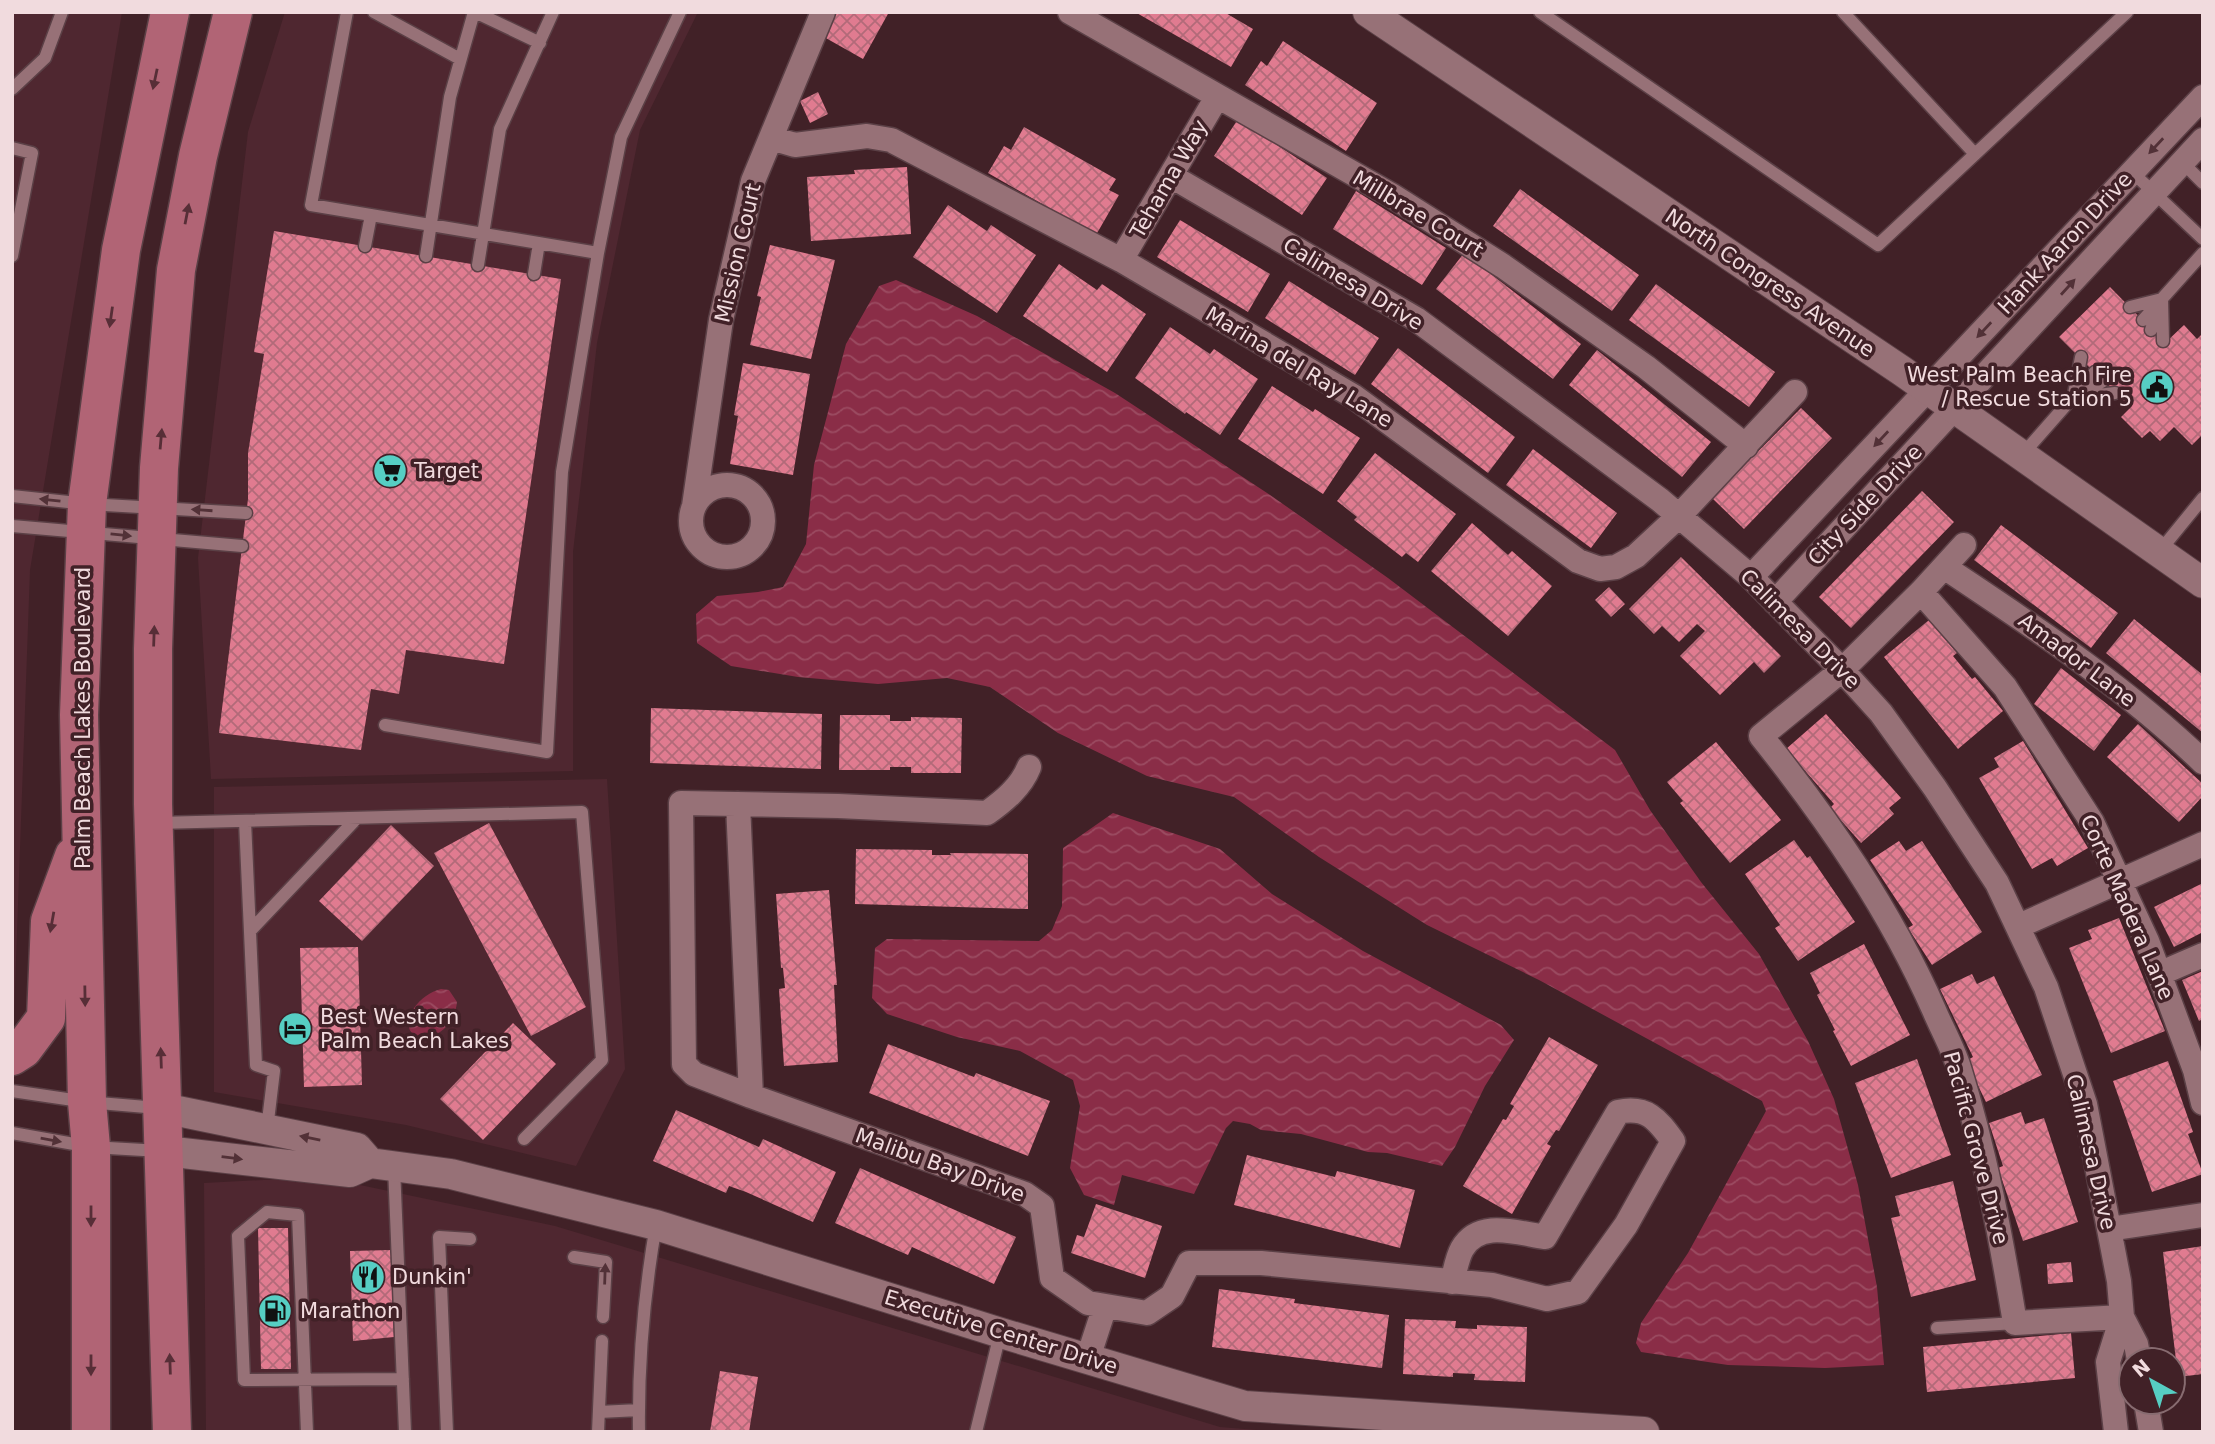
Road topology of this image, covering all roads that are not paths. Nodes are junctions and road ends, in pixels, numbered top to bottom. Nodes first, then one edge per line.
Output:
1 (62, 12) edge
2 (170, 12) edge
3 (347, 12) edge
4 (374, 12) edge
5 (475, 12) edge
6 (553, 12) edge
7 (680, 12) edge
8 (823, 12) edge
9 (1070, 12) edge
10 (1540, 12) edge
11 (1843, 12) edge
12 (2127, 12) edge
13 (1369, 13) edge
14 (228, 22) edge
15 (540, 43) junction
16 (460, 59) junction
17 (12, 89) edge
18 (1217, 97) junction
19 (2203, 97) edge
20 (771, 138) junction
21 (2203, 139) edge
22 (12, 148) edge
23 (1975, 154) junction
24 (2182, 162) junction
25 (2132, 172) junction
26 (1171, 176) junction
27 (2203, 183) edge
28 (2153, 193) junction
29 (371, 215) junction
30 (432, 225) junction
31 (484, 234) junction
32 (2203, 239) edge
33 (539, 243) junction
34 (365, 246) dead end
35 (598, 253) junction
36 (2203, 253) edge
37 (12, 256) edge
38 (426, 256) dead end
39 (1121, 260) junction
40 (478, 265) dead end
41 (534, 274) dead end
42 (2162, 299) junction
43 (2130, 307) dead end
44 (2147, 325) dead end
45 (2163, 341) dead end
46 (2081, 358) dead end
47 (2099, 377) dead end
48 (1928, 389) junction
49 (1795, 392) dead end
50 (2115, 393) dead end
51 (2073, 398) junction
52 (1955, 409) junction
53 (1746, 446) junction
54 (2022, 455) junction
55 (1846, 476) junction
56 (12, 496) edge
57 (1871, 498) junction
58 (2203, 498) edge
59 (694, 506) dead end
60 (246, 513) dead end
61 (1679, 516) junction
62 (86, 518) junction
63 (157, 523) junction
64 (12, 526) edge
65 (1787, 538) junction
66 (1964, 545) dead end
67 (242, 546) dead end
68 (2159, 552) junction
69 (1813, 562) junction
70 (1944, 567) junction
71 (1751, 577) junction
72 (2203, 583) edge
73 (1921, 592) junction
74 (1775, 602) junction
75 (1842, 670) junction
76 (385, 725) dead end
77 (2203, 762) edge
78 (1029, 767) dead end
79 (738, 804) junction
80 (357, 818) junction
81 (245, 821) junction
82 (153, 823) junction
83 (82, 835) junction
84 (2203, 844) edge
85 (2119, 882) junction
86 (2019, 926) junction
87 (250, 932) junction
88 (2203, 956) edge
89 (2159, 974) junction
90 (12, 1056) edge
91 (12, 1091) edge
92 (751, 1096) junction
93 (87, 1102) junction
94 (2203, 1104) edge
95 (163, 1108) junction
96 (267, 1129) junction
97 (12, 1133) edge
98 (524, 1139) dead end
99 (91, 1147) junction
100 (164, 1151) junction
101 (382, 1165) junction
102 (2203, 1214) edge
103 (656, 1225) junction
104 (2109, 1229) junction
105 (470, 1239) dead end
106 (574, 1257) dead end
107 (1452, 1282) junction
108 (1105, 1306) junction
109 (603, 1317) dead end
110 (2122, 1317) junction
111 (2015, 1323) junction
112 (1937, 1328) dead end
113 (1001, 1333) junction
114 (602, 1341) dead end
115 (2136, 1346) edge
116 (1088, 1358) junction
117 (2117, 1364) edge
118 (403, 1379) junction
119 (305, 1380) junction
120 (639, 1410) junction
121 (599, 1412) junction
122 (1469, 1426) edge
123 (91, 1432) edge
124 (172, 1432) edge
125 (307, 1432) edge
126 (405, 1432) edge
127 (447, 1432) edge
128 (598, 1432) edge
129 (639, 1432) edge
130 (976, 1432) edge
131 (1644, 1432) edge

1 - 17 lane
2 -> 62 main road, Palm Beach Lakes Boulevard
3 - 29 lane
4 - 16 lane
5 - 15 lane
5 - 16 lane
6 - 15 lane
7 - 35 lane
8 - 20 street, Mission Court
9 - 18 street, Millbrae Court
10 - 23 lane
11 - 23 lane
12 - 23 lane
13 - 48 street, North Congress Avenue
63 -> 14 main road
15 - 31 lane
16 - 30 lane
18 - 26 street, Tehama Way
18 - 53 street, Millbrae Court
19 -> 25 street, Hank Aaron Drive
20 - 39 street, Marina del Ray Lane
20 - 59 street, Mission Court
21 - 24 street, Hank Aaron Drive
22 - 37 lane
24 - 27 lane
24 - 28 street, Hank Aaron Drive
25 - 28 lane
25 -> 48 street, Hank Aaron Drive
26 - 39 street, Tehama Way
26 - 61 street, Calimesa Drive
28 - 32 lane
52 -> 28 street, Hank Aaron Drive
29 - 30 lane
29 - 34 lane
30 - 31 lane
30 - 38 lane
31 - 33 lane
31 - 40 lane
33 - 35 lane
33 - 41 lane
35 - 76 lane
36 - 42 lane
39 - 61 street, Marina del Ray Lane
42 - 43 lane
42 - 44 lane
42 - 45 lane
46 - 51 lane
47 - 51 lane
48 - 52 street, North Congress Avenue
48 -> 55 street, City Side Drive
49 - 53 street, Marina del Ray Lane
50 - 51 lane
51 - 54 lane
52 - 54 street, North Congress Avenue
52 - 57 street, City Side Drive
53 - 61 street, Marina del Ray Lane
54 - 68 street, North Congress Avenue
55 - 57 street
55 - 65 street, City Side Drive
62 -> 56 lane
57 - 69 street, City Side Drive
58 - 68 lane
60 -> 63 lane
61 - 71 street, Calimesa Drive
62 - 63 lane
62 -> 63 lane
62 - 64 lane
62 - 83 main road, Palm Beach Lakes Boulevard
63 - 67 lane
82 -> 63 main road
65 - 69 street
65 - 71 street, City Side Drive
66 - 70 street, Pacific Grove Drive
68 - 72 street, North Congress Avenue
69 - 74 street, City Side Drive
70 - 73 street, Pacific Grove Drive
70 - 77 street, Amador Lane
71 - 74 street, Calimesa Drive
73 - 75 street, Pacific Grove Drive
73 - 85 street, Corte Madera Lane
74 - 75 street, Calimesa Drive
75 - 86 street, Calimesa Drive
75 - 111 street, Pacific Grove Drive
78 - 79 street, Malibu Bay Drive
79 - 92 street
79 - 92 street, Malibu Bay Drive
80 - 81 lane
80 - 87 lane
80 - 98 lane
81 - 82 lane
81 - 87 lane
95 -> 82 main road
83 -> 90 main road
83 -> 93 main road, Palm Beach Lakes Boulevard
84 - 85 street
85 - 86 street
85 - 89 street, Corte Madera Lane
86 - 104 street, Calimesa Drive
87 - 96 lane
88 - 89 street
89 - 94 street, Corte Madera Lane
91 - 93 lane
92 - 108 street, Malibu Bay Drive
93 - 95 lane
93 - 99 main road, Palm Beach Lakes Boulevard
95 - 96 street, Executive Center Drive
95 - 100 main road
101 -> 96 street, Executive Center Drive
97 -> 99 lane
99 - 100 lane
99 -> 123 main road, Palm Beach Lakes Boulevard
100 -> 101 street, Executive Center Drive
124 -> 100 main road
101 - 103 street, Executive Center Drive
101 - 118 lane
102 - 104 street
103 - 113 street, Executive Center Drive
103 - 120 lane
104 - 110 street, Calimesa Drive
105 - 127 lane
109 -> 106 lane
107 - 107 street, Malibu Bay Drive
107 - 108 street, Malibu Bay Drive
108 - 116 street
110 - 111 street
110 - 115 street, Calimesa Drive
110 - 117 street, Calimesa Drive
111 - 112 lane
113 - 116 street, Executive Center Drive
113 - 130 lane
114 - 121 lane
116 - 122 street, Executive Center Drive
118 - 119 lane
118 - 126 lane
119 - 119 lane
119 - 125 lane
120 - 121 lane
120 - 129 lane
121 - 128 lane
122 - 131 street, Executive Center Drive

